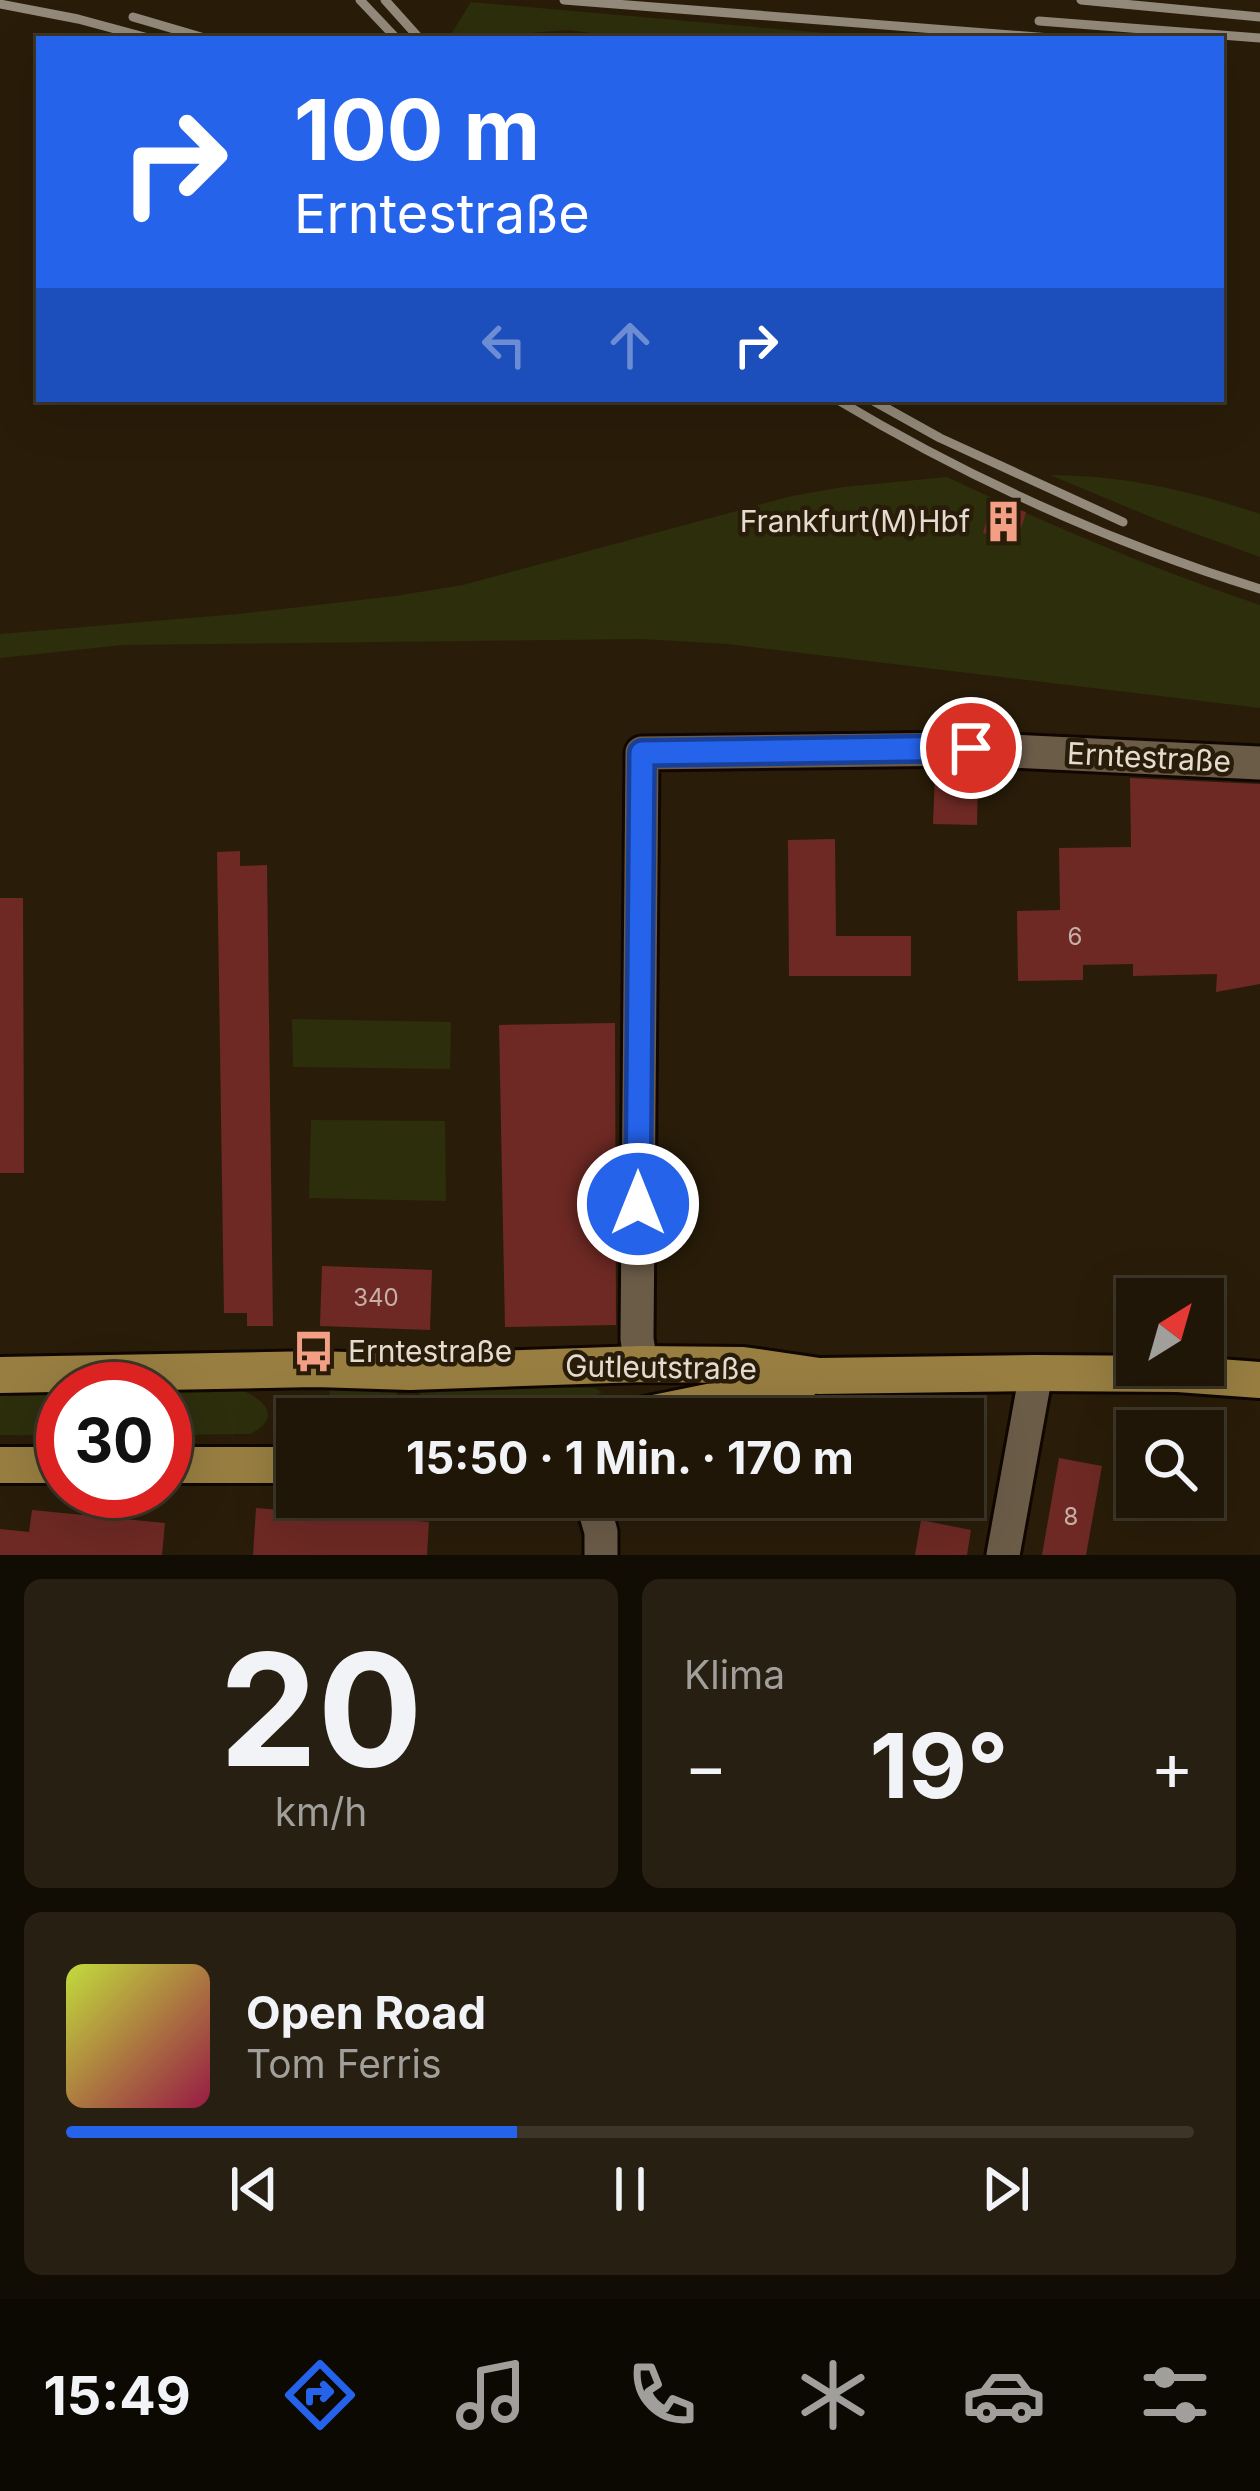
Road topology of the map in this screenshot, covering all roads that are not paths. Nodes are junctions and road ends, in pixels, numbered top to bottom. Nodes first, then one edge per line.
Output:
1 (1260, 764) edge
2 (641, 1364) junction
3 (1036, 1373) junction
4 (0, 1375) edge
5 (819, 1376) junction
6 (1260, 1380) edge
7 (730, 1398) edge
8 (36, 1465) edge
9 (192, 1465) edge
10 (276, 1465) edge
11 (0, 1466) edge
12 (598, 1518) edge
13 (601, 1555) edge
14 (1003, 1555) edge

1 - 2 street, Erntestraße
2 - 4 main road, Gutleutstraße
2 - 5 main road, Gutleutstraße
3 - 5 main road, Gutleutstraße
3 - 6 main road, Gutleutstraße
3 - 14 street
5 - 7 main road, Gutleutstraße
8 - 11 main road
9 - 10 main road
12 - 13 street

